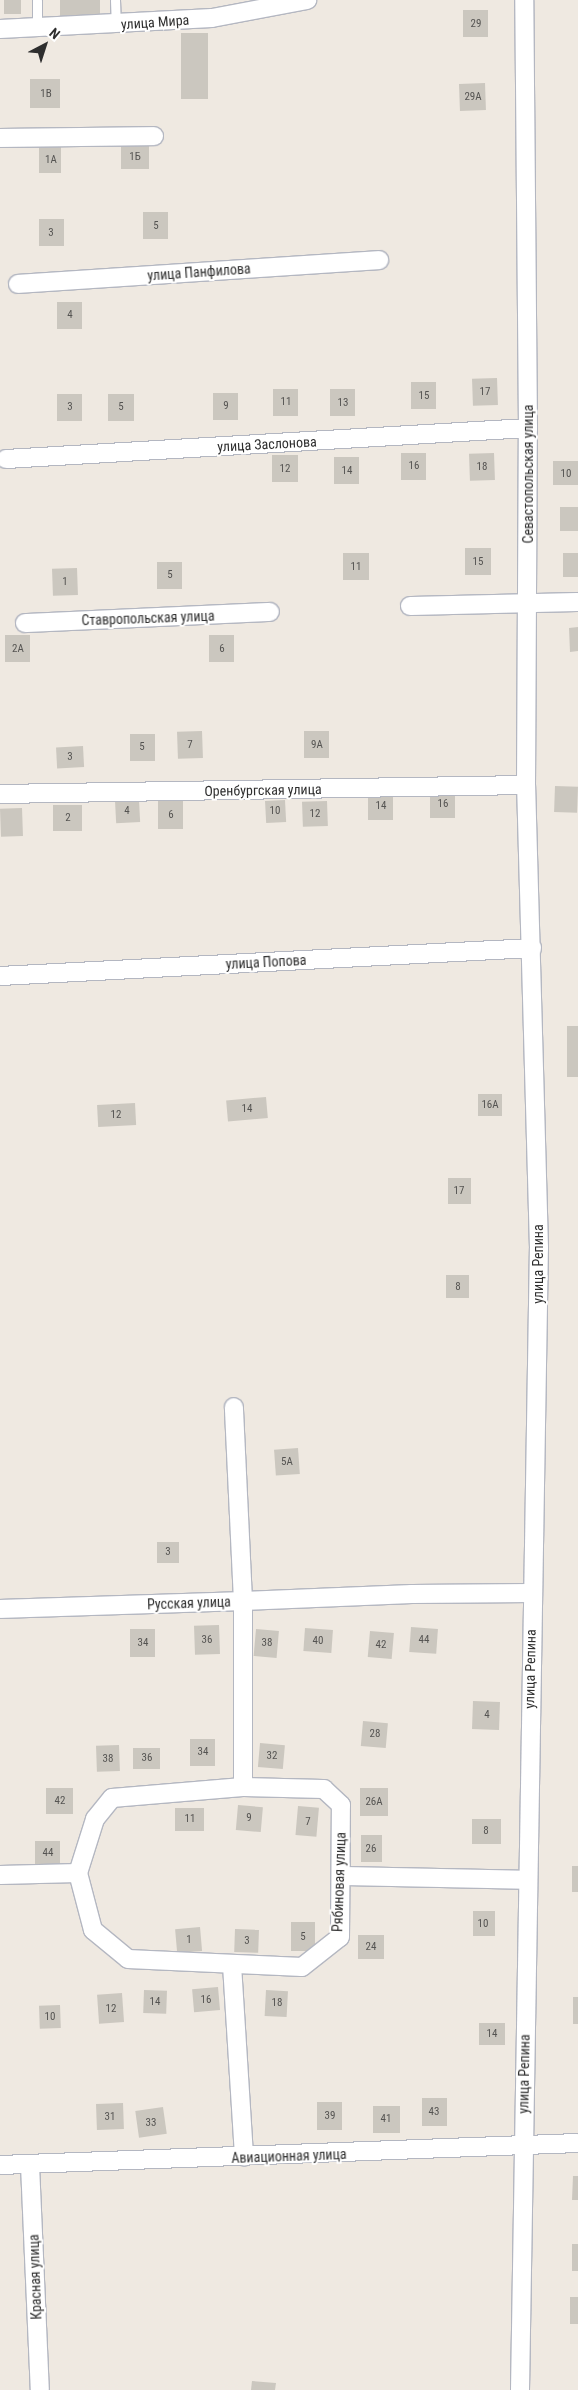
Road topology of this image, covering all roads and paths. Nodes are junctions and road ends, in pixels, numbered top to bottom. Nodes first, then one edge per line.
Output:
1 (37, 0) edge
2 (115, 0) edge
3 (307, 0) edge
4 (524, 0) edge
5 (116, 25) junction
6 (0, 29) edge
7 (37, 29) junction
8 (154, 136) dead end
9 (0, 138) edge
10 (379, 260) dead end
11 (18, 284) dead end
12 (528, 428) junction
13 (6, 460) dead end
14 (527, 600) junction
15 (578, 602) edge
16 (410, 606) dead end
17 (270, 612) dead end
18 (25, 623) dead end
19 (526, 785) junction
20 (0, 794) edge
21 (532, 948) junction
22 (0, 976) edge
23 (234, 1407) dead end
24 (531, 1593) junction
25 (243, 1601) junction
26 (0, 1609) edge
27 (243, 1787) junction
28 (78, 1873) junction
29 (0, 1875) edge
30 (341, 1876) junction
31 (527, 1880) junction
32 (232, 1965) junction
33 (578, 2143) edge
34 (522, 2148) junction
35 (244, 2157) junction
36 (30, 2164) junction
37 (0, 2165) edge
38 (40, 2390) edge
39 (520, 2390) edge

1 - 7 lane
2 - 5 lane
3 - 5 street, улица Мира
4 - 12 street, Севастопольская улица
5 - 7 street, улица Мира
6 - 7 street, улица Мира
8 - 9 street
10 - 11 street, улица Панфилова
12 - 13 street, улица Заслонова
12 - 14 street, Севастопольская улица
14 - 15 street
14 - 16 street
14 - 19 street, Севастопольская улица
17 - 18 street, Ставропольская улица
19 - 20 street, Оренбургская улица
19 - 21 street, Севастопольская улица
21 - 22 street, улица Попова
21 - 24 street, улица Репина
23 - 25 street, Русская улица
24 - 25 street
24 - 31 street, улица Репина
25 - 26 street, Русская улица
25 - 27 street
27 - 28 street, Рябиновая улица
27 - 30 street, Рябиновая улица
28 - 29 street
28 - 32 street, Рябиновая улица
30 - 31 street
30 - 32 street, Рябиновая улица
31 - 34 street, улица Репина
32 - 35 street
33 - 34 street, Авиационная улица
34 - 35 street, Авиационная улица
34 - 39 street, улица Репина
35 - 36 street, Авиационная улица
36 - 37 street, Авиационная улица
36 - 38 street, Красная улица

